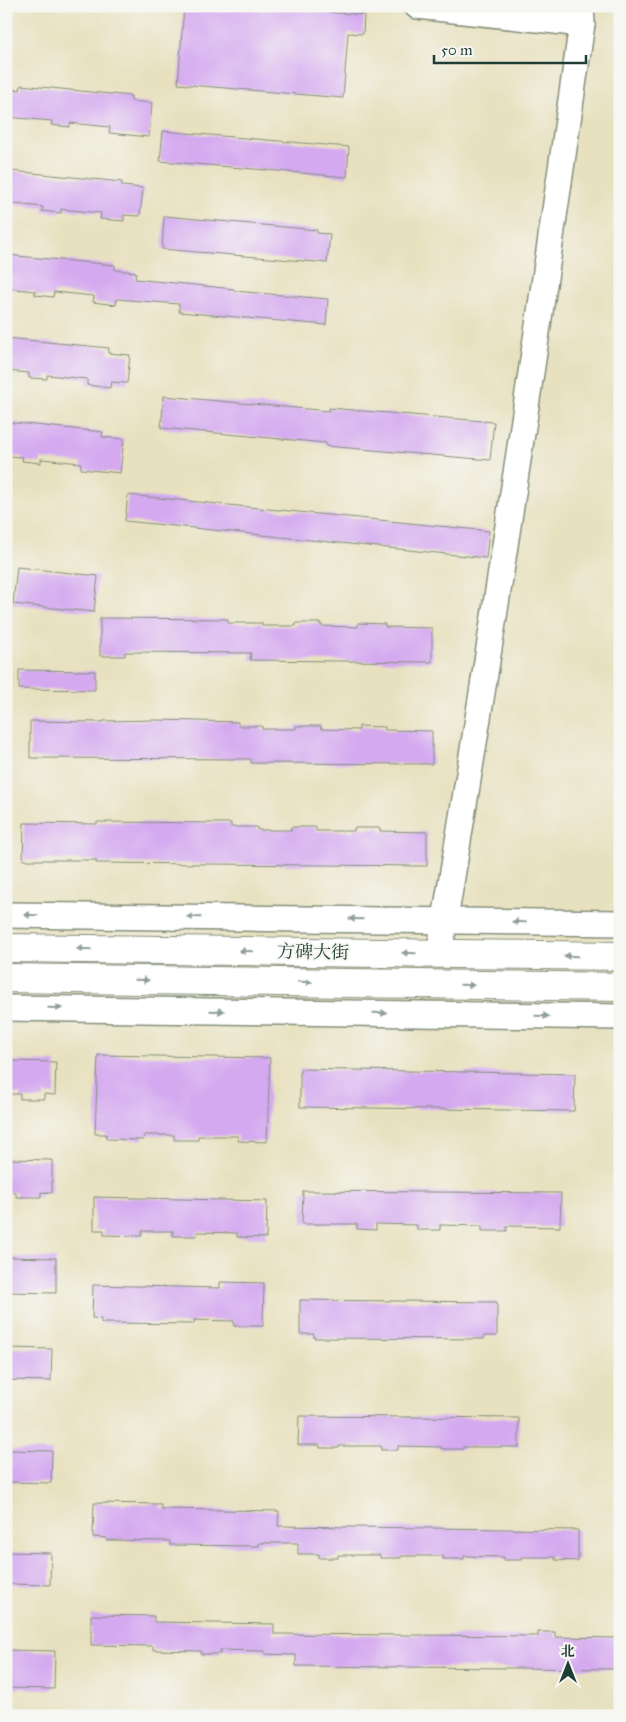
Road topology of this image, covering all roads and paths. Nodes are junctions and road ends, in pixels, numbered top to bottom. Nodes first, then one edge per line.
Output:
1 (417, 6) edge
2 (456, 8) edge
3 (582, 15) edge
4 (6, 915) edge
5 (445, 920) junction
6 (620, 923) edge
7 (6, 948) edge
8 (439, 954) junction
9 (620, 956) edge
10 (6, 978) edge
11 (620, 987) edge
12 (6, 1008) edge
13 (620, 1017) edge

1 - 2 street
2 - 3 street
3 - 5 street
5 -> 4 street
6 -> 5 street
5 - 8 street
8 -> 7 main road, 方碑大街
9 -> 8 main road, 方碑大街
10 -> 11 main road, 方碑大街
12 -> 13 street

